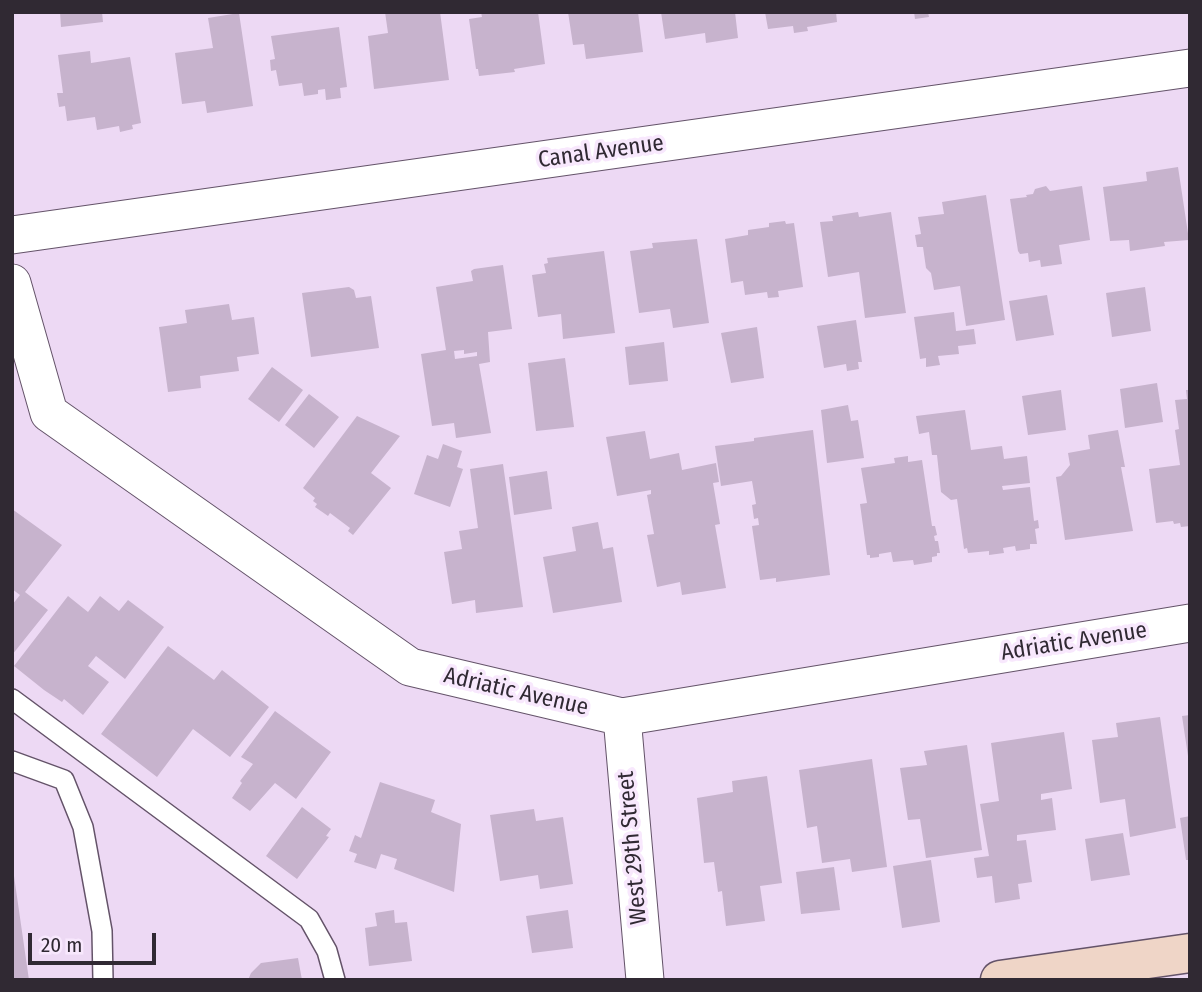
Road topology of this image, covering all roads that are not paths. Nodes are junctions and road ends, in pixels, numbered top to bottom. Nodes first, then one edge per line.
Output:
1 (1190, 68) edge
2 (12, 235) edge
3 (12, 283) edge
4 (1190, 623) edge
5 (12, 699) edge
6 (622, 717) junction
7 (12, 761) edge
8 (1190, 953) edge
9 (103, 980) edge
10 (335, 980) edge
11 (645, 980) edge
12 (1000, 980) edge

1 - 2 street, Canal Avenue
3 - 6 street, Adriatic Avenue
4 - 6 street, Adriatic Avenue
5 - 10 lane
6 - 11 street, West 29th Street
7 - 9 lane
8 - 12 main road

